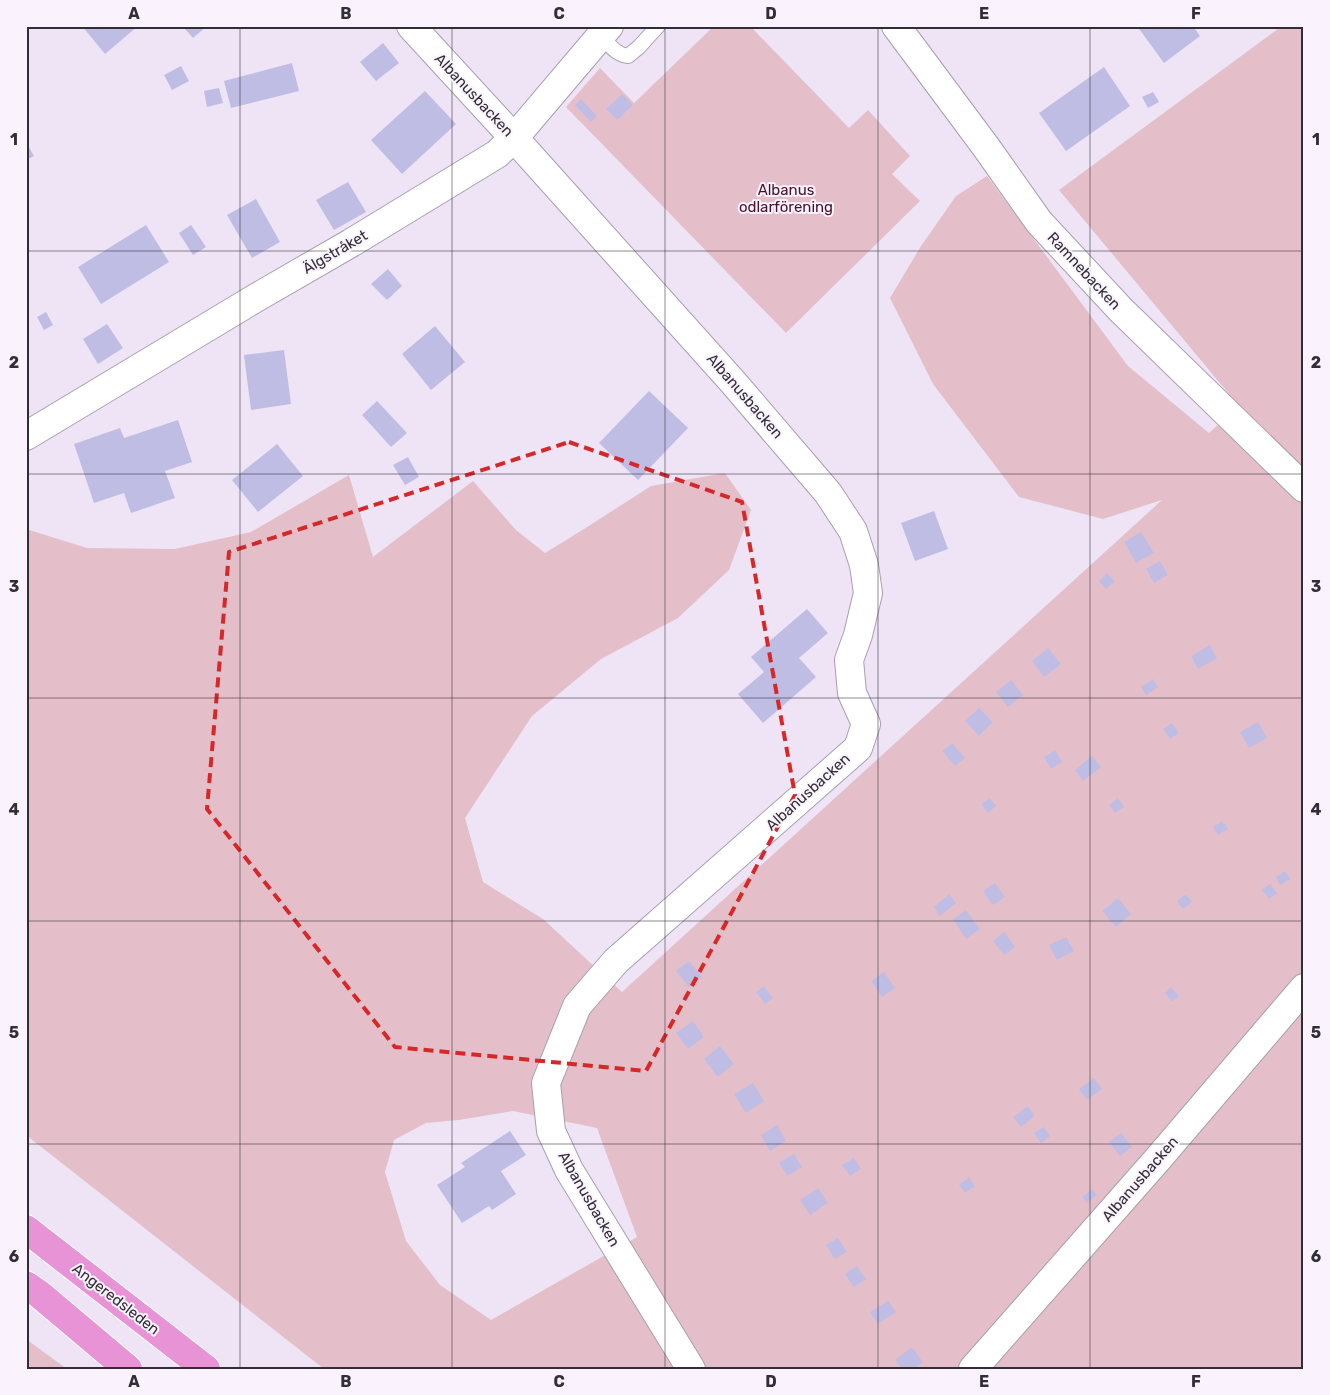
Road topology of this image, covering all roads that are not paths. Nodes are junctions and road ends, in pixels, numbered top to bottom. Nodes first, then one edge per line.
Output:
1 (411, 26) edge
2 (658, 26) edge
3 (896, 26) edge
4 (605, 31) edge
5 (514, 138) junction
6 (26, 436) edge
7 (1304, 488) edge
8 (1304, 988) edge
9 (26, 1230) edge
10 (26, 1285) edge
11 (128, 1369) edge
12 (206, 1369) edge
13 (691, 1369) edge
14 (974, 1369) edge

1 - 5 street, Albanusbacken
2 - 4 lane
3 - 7 street, Ramnebacken
4 - 5 street, Älgstråket
5 - 6 street, Älgstråket
5 - 13 street, Albanusbacken
8 - 14 street, Albanusbacken
9 - 12 highway, Angeredsleden
10 - 11 highway

